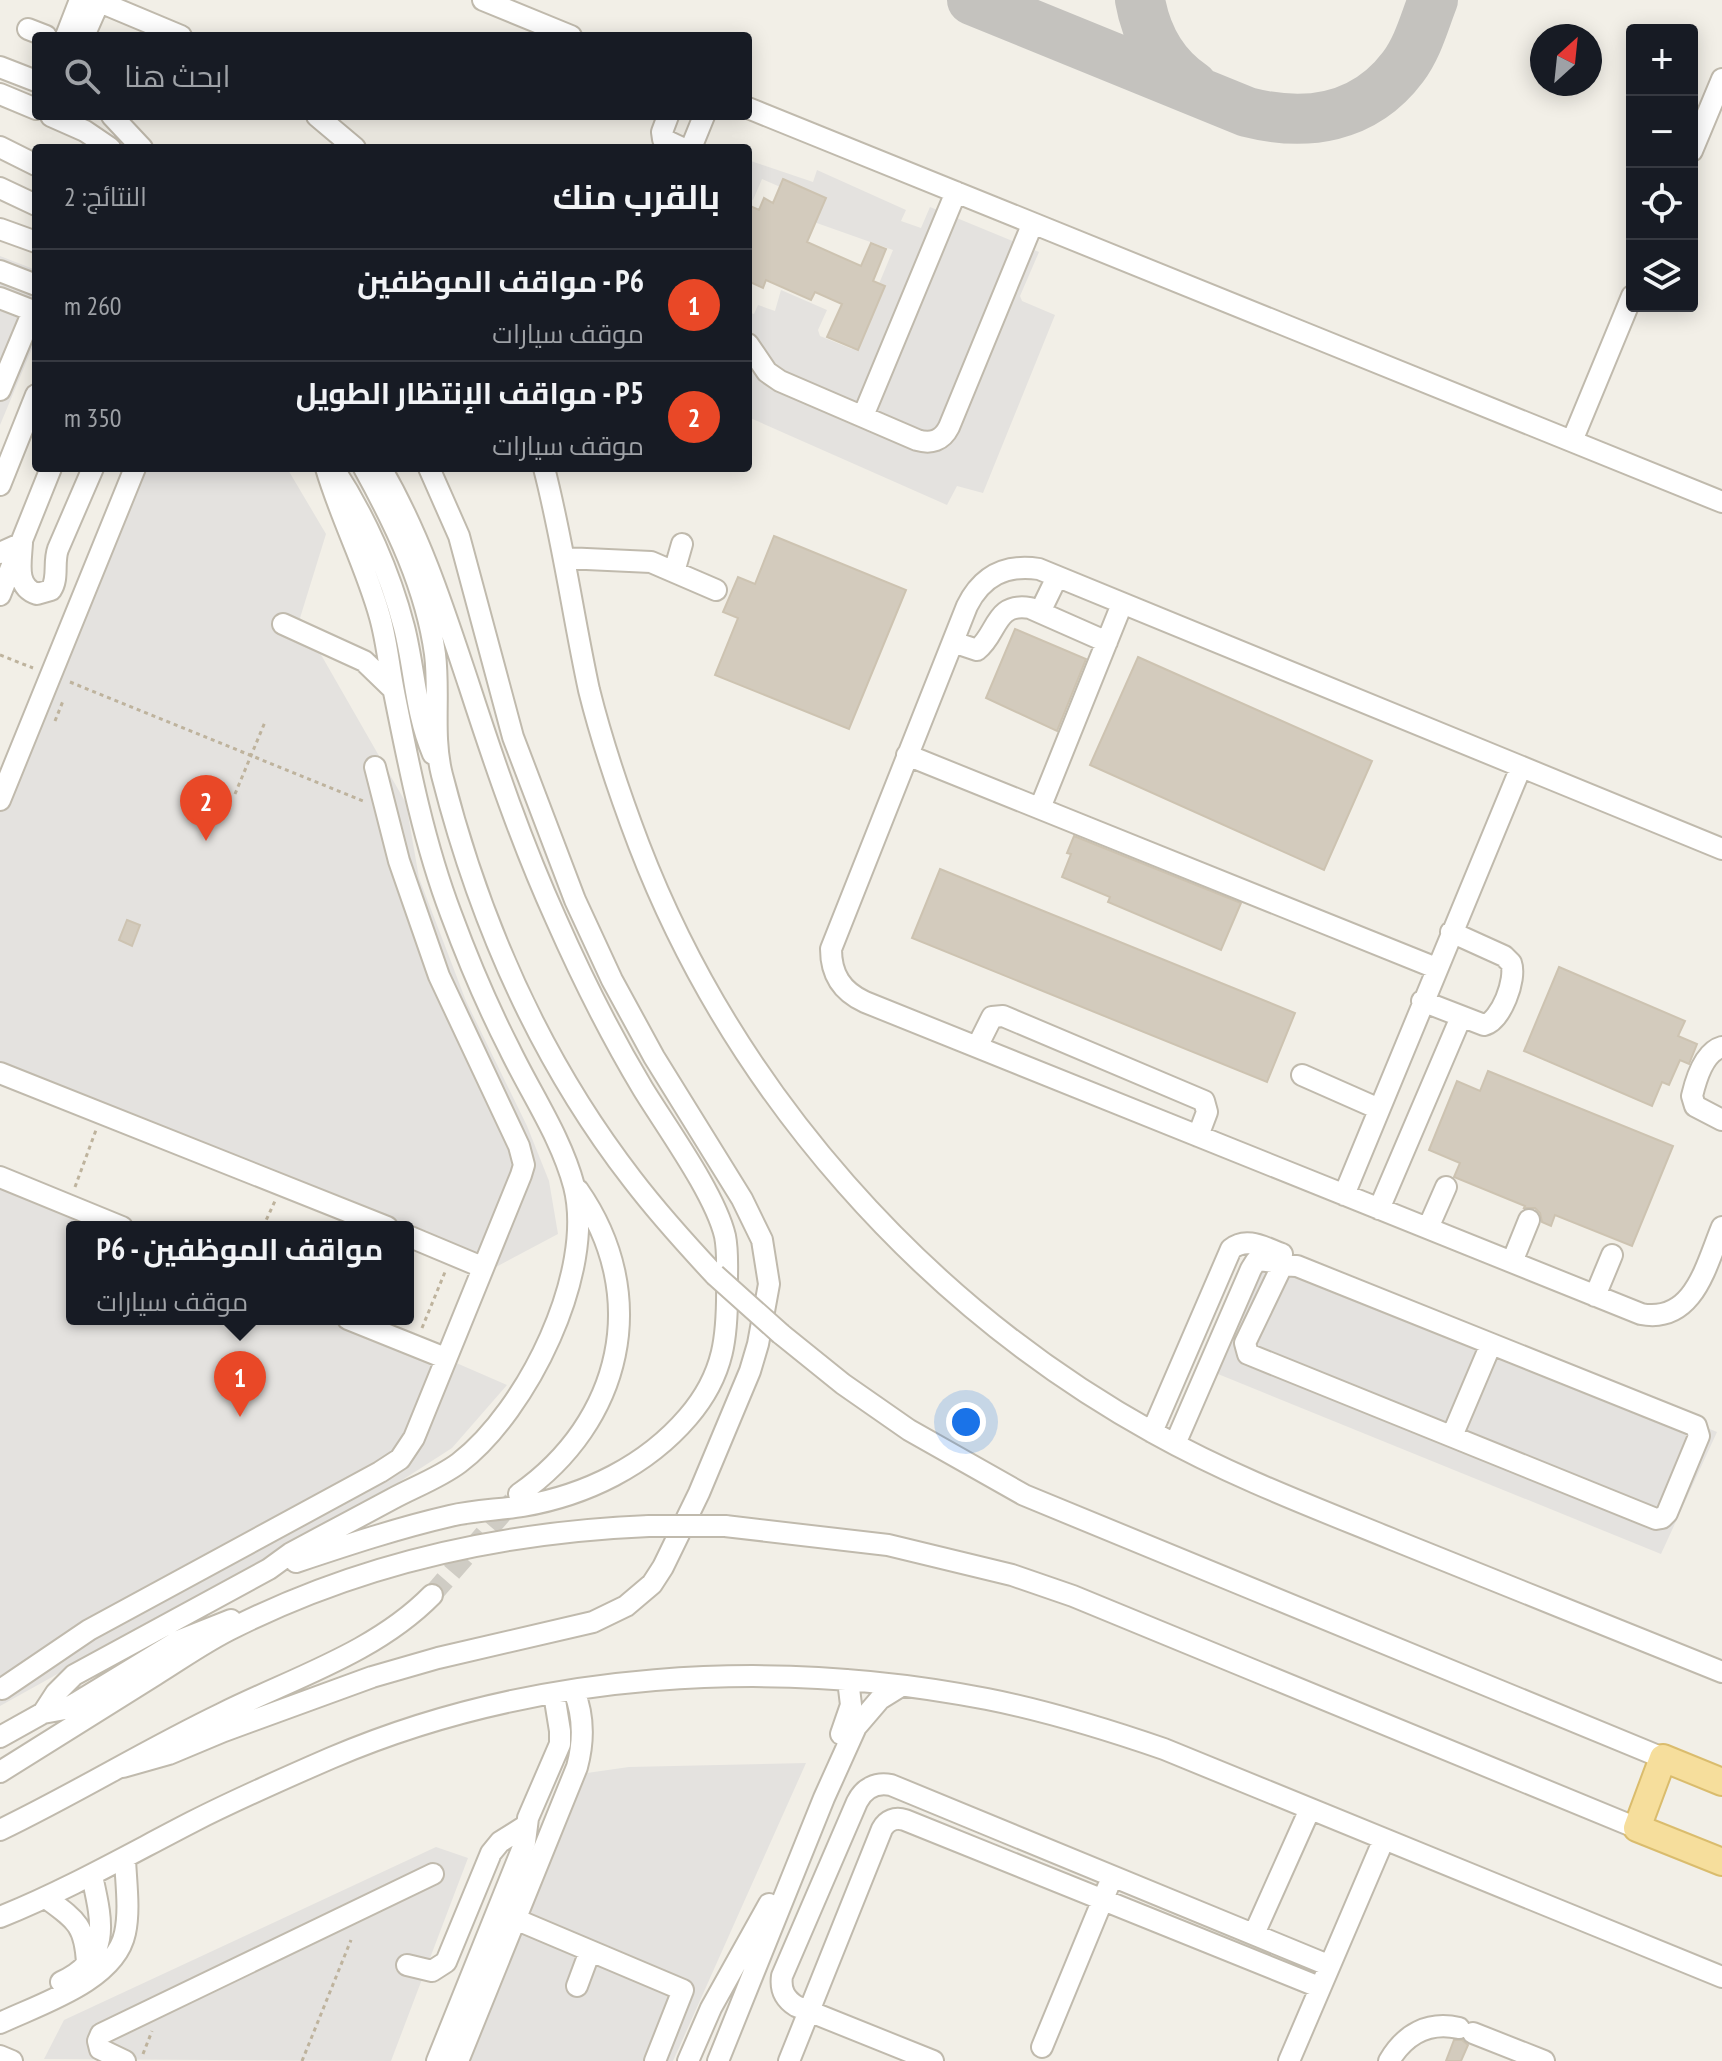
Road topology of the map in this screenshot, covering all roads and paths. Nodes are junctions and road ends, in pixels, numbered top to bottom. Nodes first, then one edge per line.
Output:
1 (483, 0) edge
2 (92, 1) edge
3 (69, 32) edge
4 (85, 32) edge
5 (171, 32) edge
6 (561, 32) edge
7 (0, 67) edge
8 (32, 79) edge
9 (1722, 79) edge
10 (0, 94) edge
11 (32, 107) edge
12 (752, 110) edge
13 (60, 120) edge
14 (116, 120) edge
15 (322, 120) edge
16 (666, 120) edge
17 (702, 120) edge
18 (1698, 137) edge
19 (104, 144) edge
20 (138, 144) edge
21 (350, 144) edge
22 (674, 144) edge
23 (693, 144) edge
24 (0, 147) edge
25 (32, 163) edge
26 (0, 188) edge
27 (956, 192) junction
28 (32, 203) edge
29 (1032, 225) junction
30 (0, 229) edge
31 (32, 241) edge
32 (0, 271) edge
33 (32, 283) edge
34 (0, 298) edge
35 (32, 310) edge
36 (1626, 310) edge
37 (32, 316) edge
38 (752, 351) edge
39 (0, 390) edge
40 (32, 405) edge
41 (863, 416) junction
42 (1572, 441) junction
43 (49, 472) edge
44 (91, 472) edge
45 (133, 472) edge
46 (327, 472) edge
47 (335, 472) edge
48 (366, 472) edge
49 (383, 472) edge
50 (431, 472) edge
51 (545, 472) edge
52 (0, 485) edge
53 (1722, 502) edge
54 (22, 543) junction
55 (682, 544) dead end
56 (0, 553) edge
57 (565, 558) junction
58 (674, 572) junction
59 (1057, 577) junction
60 (716, 590) dead end
61 (0, 595) edge
62 (1122, 604) junction
63 (1040, 612) junction
64 (283, 624) dead end
65 (953, 642) junction
66 (1107, 642) junction
67 (0, 655) edge
68 (51, 675) junction
69 (393, 689) junction
70 (265, 722) dead end
71 (907, 755) junction
72 (251, 756) junction
73 (375, 767) dead end
74 (1521, 767) junction
75 (441, 772) junction
76 (235, 794) dead end
77 (0, 800) edge
78 (1040, 808) junction
79 (385, 810) junction
80 (1722, 849) edge
81 (1451, 932) junction
82 (1436, 968) junction
83 (1422, 1001) junction
84 (1461, 1017) junction
85 (977, 1047) junction
86 (1722, 1047) edge
87 (0, 1073) edge
88 (1302, 1075) dead end
89 (1379, 1109) junction
90 (102, 1112) junction
91 (1722, 1120) edge
92 (1198, 1136) junction
93 (0, 1177) edge
94 (282, 1185) junction
95 (574, 1185) junction
96 (1446, 1187) dead end
97 (1344, 1195) junction
98 (68, 1205) junction
99 (1379, 1209) junction
100 (1529, 1220) dead end
101 (107, 1221) edge
102 (266, 1221) edge
103 (372, 1221) edge
104 (1722, 1227) edge
105 (1428, 1228) junction
106 (414, 1238) edge
107 (452, 1254) junction
108 (1612, 1255) dead end
109 (1512, 1262) junction
110 (1290, 1266) junction
111 (482, 1267) junction
112 (1595, 1296) junction
113 (363, 1325) edge
114 (1491, 1344) junction
115 (414, 1346) junction
116 (445, 1358) junction
117 (1152, 1432) junction
118 (1452, 1436) junction
119 (1175, 1444) junction
120 (519, 1494) tunnel mouth
121 (269, 1569) junction
122 (432, 1595) tunnel mouth
123 (262, 1614) junction
124 (1722, 1672) edge
125 (848, 1680) junction
126 (901, 1686) junction
127 (2, 1689) edge
128 (564, 1692) junction
129 (43, 1713) junction
130 (0, 1737) edge
131 (1663, 1758) junction
132 (123, 1767) junction
133 (0, 1772) edge
134 (1722, 1782) edge
135 (1310, 1809) junction
136 (527, 1825) junction
137 (1637, 1828) junction
138 (0, 1830) edge
139 (1384, 1839) junction
140 (125, 1859) junction
141 (1722, 1862) edge
142 (433, 1874) dead end
143 (92, 1876) junction
144 (1112, 1876) junction
145 (46, 1898) junction
146 (1103, 1900) junction
147 (0, 1917) edge
148 (515, 1919) junction
149 (1254, 1934) junction
150 (351, 1940) dead end
151 (590, 1951) junction
152 (87, 1963) junction
153 (407, 1965) dead end
154 (1328, 1965) junction
155 (1722, 1977) edge
156 (577, 1986) dead end
157 (1319, 1987) junction
158 (0, 2010) edge
159 (153, 2011) junction
160 (809, 2011) junction
161 (0, 2023) edge
162 (1042, 2047) dead end
163 (0, 2056) edge
164 (12, 2061) edge
165 (125, 2061) edge
166 (140, 2061) edge
167 (302, 2061) edge
168 (437, 2061) edge
169 (458, 2061) edge
170 (655, 2061) edge
171 (688, 2061) edge
172 (718, 2061) edge
173 (789, 2061) edge
174 (933, 2061) edge
175 (1289, 2061) edge
176 (1389, 2061) edge
177 (1544, 2061) edge

1 - 6 street
2 - 3 street
2 - 4 street
2 - 5 street
7 - 8 street
9 - 18 street
10 - 11 street
12 - 27 street
13 - 19 street
14 - 20 street
15 - 21 street
16 - 22 street
17 - 23 street
24 - 25 street
26 - 28 street
27 - 29 street
27 - 41 street
29 - 41 street
29 - 42 street
30 - 31 street
32 - 33 street
34 - 35 street
36 - 42 street
37 - 39 street
38 - 41 street
40 - 52 street
42 - 53 street
43 - 54 street
44 - 54 street
45 - 68 street
46 - 69 street
47 - 75 street
48 - 75 street
49 - 121 street
50 - 132 street
51 - 57 street
54 - 56 street
54 - 61 street
55 - 58 street
57 - 58 street
57 - 117 street
58 - 60 street
59 - 62 street
59 - 63 street
59 - 65 street
62 - 66 street
62 - 74 street
63 - 65 street
63 - 66 street
64 - 69 street
65 - 71 street
66 - 78 street
67 - 68 path
68 - 72 path
68 - 77 street
69 - 95 street
70 - 72 path
71 - 78 street
71 - 85 street
72 - 76 path
72 - 79 path
73 - 79 street
74 - 80 street
74 - 81 street
75 - 131 street, bridge
78 - 82 street
79 - 111 street
81 - 82 street
81 - 84 street
82 - 83 street
83 - 84 street
83 - 89 street
84 - 99 street
85 - 92 street
85 - 92 street
86 - 91 street
87 - 90 street
88 - 89 street
89 - 97 street
90 - 94 street
90 - 98 path
92 - 97 street
93 - 98 street
94 - 102 path
94 - 103 street
95 - 120 street
95 - 121 street
96 - 105 street
97 - 99 street
98 - 101 street
99 - 105 street
100 - 109 street
104 - 112 street
105 - 109 street
106 - 107 street
107 - 111 street
107 - 115 path
108 - 112 street
109 - 112 street
110 - 114 street
110 - 117 street
110 - 118 street
110 - 119 street
111 - 116 street
113 - 115 street
114 - 118 street
114 - 118 street
115 - 116 street
116 - 127 street
117 - 119 street
119 - 124 street
121 - 129 street
122 - 132 street
123 - 129 street
123 - 133 street
123 - 137 street, bridge
125 - 126 street
125 - 128 street
125 - 171 street
126 - 135 street
126 - 172 street
128 - 136 street
128 - 140 street
128 - 148 street
129 - 130 street
131 - 134 main road
131 - 137 main road
132 - 138 street
135 - 139 street
135 - 149 street
136 - 153 street
136 - 168 street
137 - 141 main road
139 - 154 street
139 - 155 street
140 - 143 street
140 - 161 street
142 - 159 street
143 - 145 street
143 - 152 street
144 - 146 street
144 - 149 street
144 - 160 street
145 - 147 street
145 - 152 street
146 - 157 street
146 - 160 street
146 - 162 street
148 - 151 street
148 - 169 street
149 - 154 street
150 - 167 path
151 - 156 street
151 - 170 street
152 - 158 street
154 - 157 street
157 - 175 street
159 - 165 street
159 - 166 path
160 - 173 street
160 - 174 street
163 - 164 street
176 - 177 street

